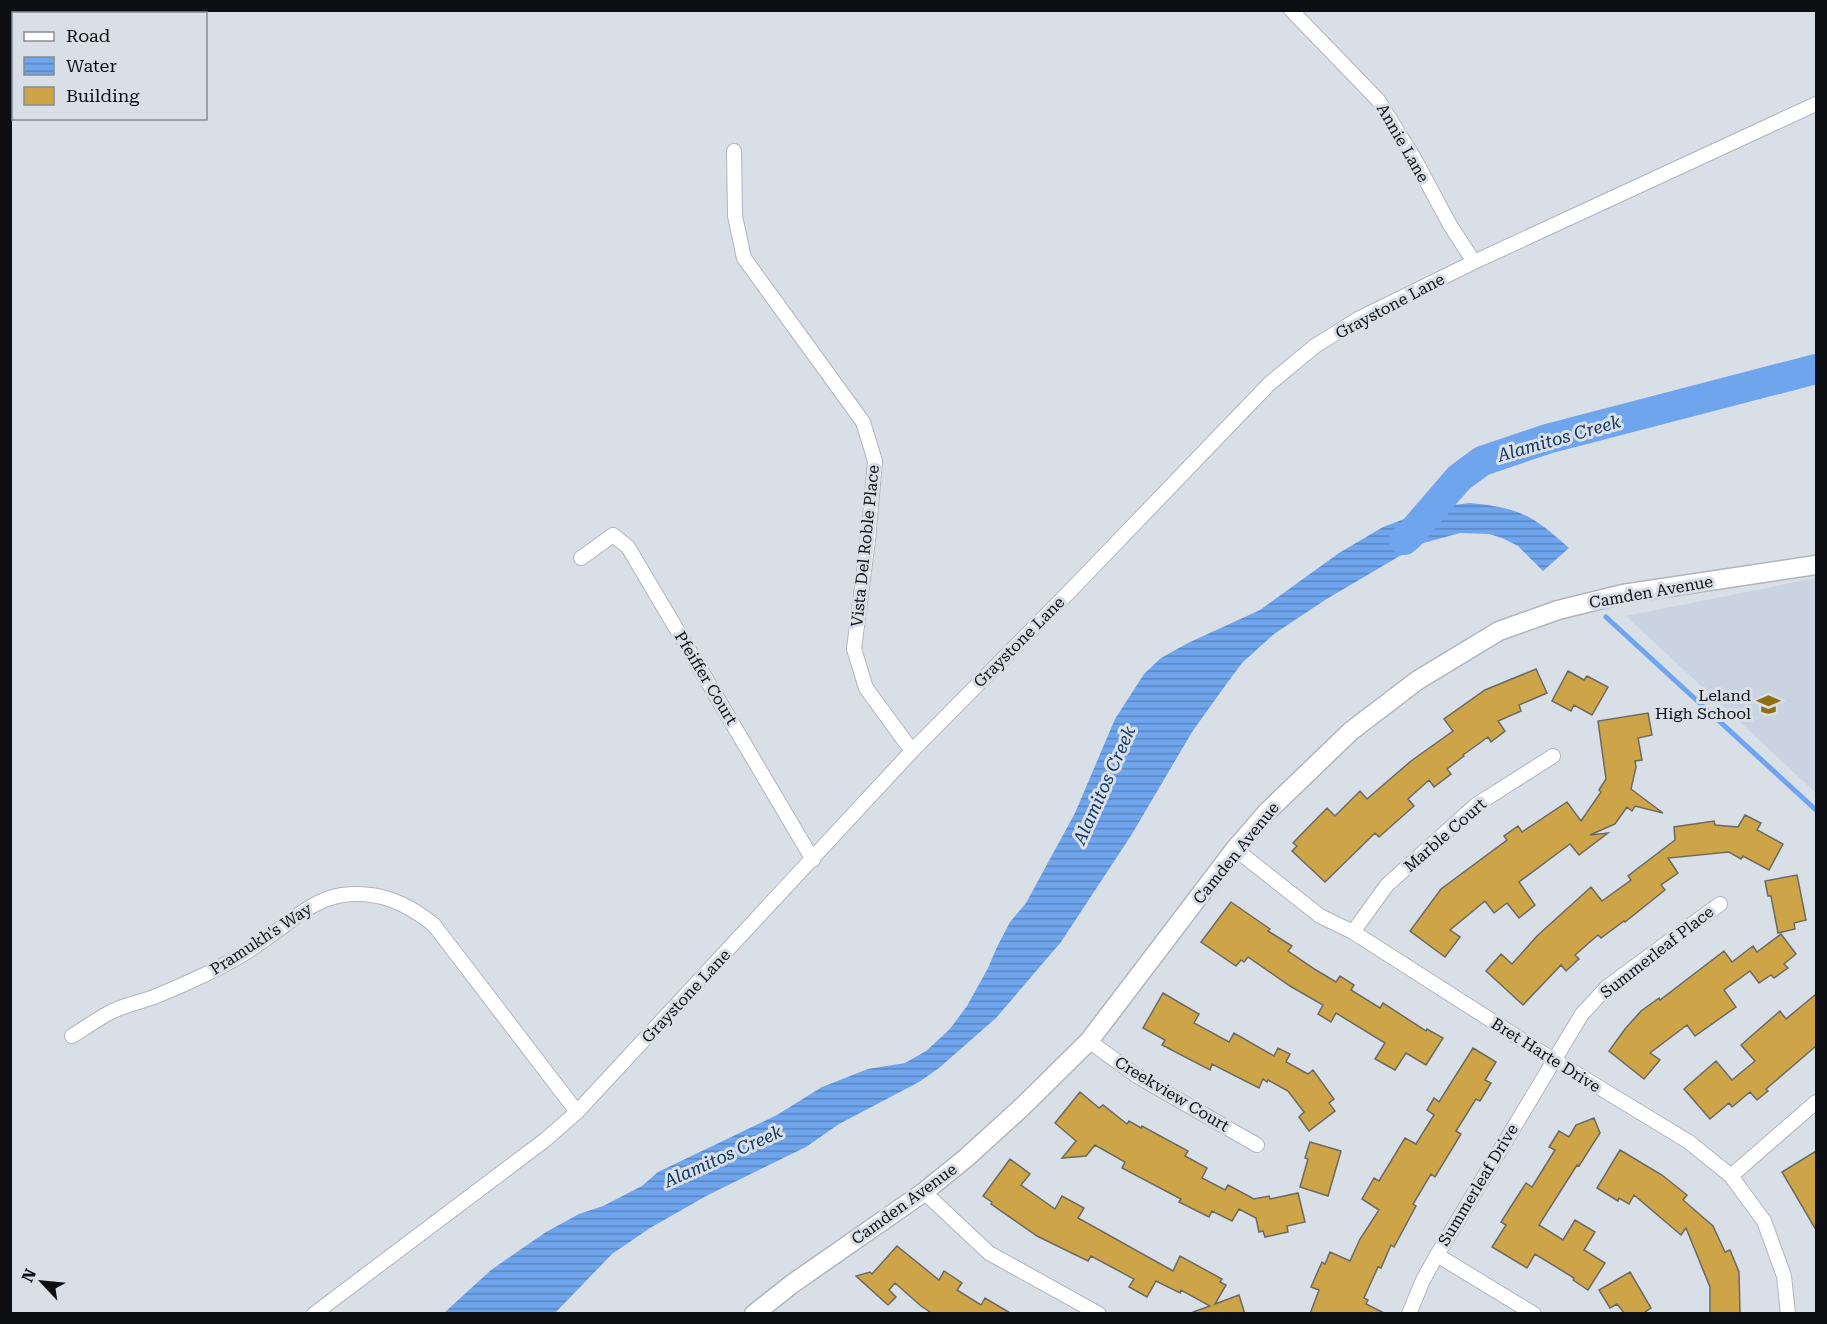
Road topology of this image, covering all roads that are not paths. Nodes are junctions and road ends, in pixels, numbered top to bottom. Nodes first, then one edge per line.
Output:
1 (1291, 10) edge
2 (1816, 104) edge
3 (734, 151) dead end
4 (1474, 262) junction
5 (581, 558) dead end
6 (1816, 565) edge
7 (912, 751) junction
8 (1553, 756) dead end
9 (1235, 849) junction
10 (813, 860) junction
11 (1720, 904) dead end
12 (1353, 932) junction
13 (72, 1036) dead end
14 (1089, 1041) junction
15 (1553, 1060) junction
16 (1816, 1102) edge
17 (578, 1112) junction
18 (1257, 1145) dead end
19 (1731, 1176) junction
20 (924, 1192) junction
21 (1437, 1255) junction
22 (314, 1314) edge
23 (754, 1314) edge
24 (1099, 1314) edge
25 (1409, 1314) edge
26 (1534, 1314) edge
27 (1788, 1314) edge

1 - 4 street, Annie Lane
2 - 4 street, Graystone Lane
3 - 7 street, Vista Del Roble Place
4 - 7 street, Graystone Lane
5 - 10 street, Pfeiffer Court
6 - 9 street, Camden Avenue
7 - 10 street, Graystone Lane
8 - 12 street, Marble Court
9 - 12 street, Bret Harte Drive
9 - 14 street, Camden Avenue
10 - 17 street, Graystone Lane
11 - 15 street, Summerleaf Place
12 - 15 street, Bret Harte Drive
13 - 17 street, Pramukh's Way
14 - 18 street, Creekview Court
14 - 20 street, Camden Avenue
15 - 19 street, Bret Harte Drive
15 - 21 street, Summerleaf Drive
16 - 19 street
17 - 22 street, Graystone Lane
19 - 27 street, Bret Harte Drive
20 - 23 street, Camden Avenue
20 - 24 street
21 - 25 street, Summerleaf Drive
21 - 26 street

